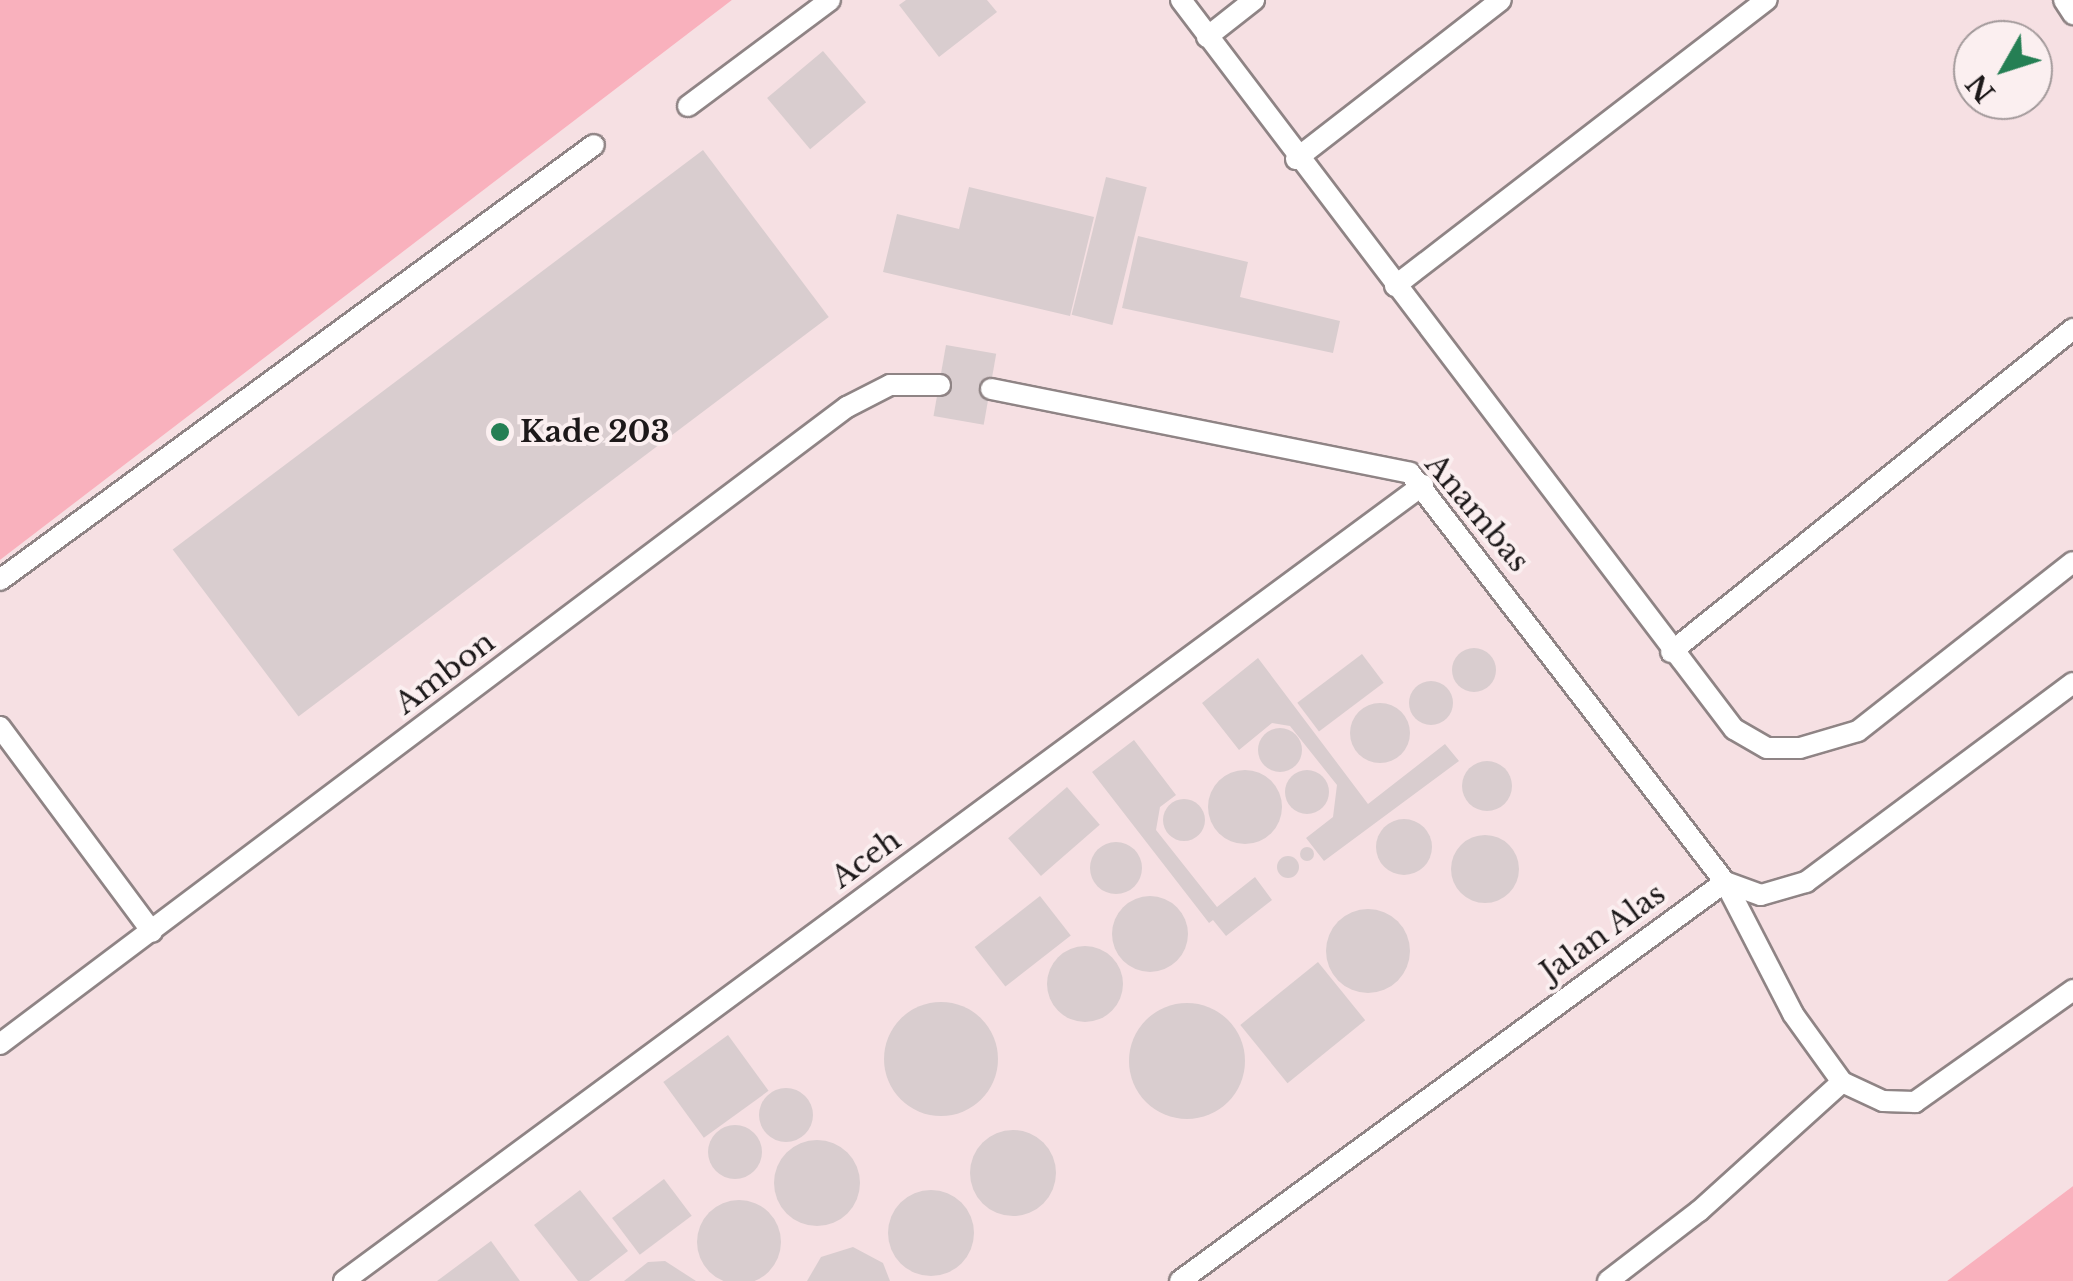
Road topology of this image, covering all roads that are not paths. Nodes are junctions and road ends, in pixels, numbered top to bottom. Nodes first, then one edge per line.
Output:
1 (830, 0) edge
2 (1181, 0) edge
3 (1254, 0) edge
4 (1502, 0) edge
5 (1767, 0) edge
6 (2064, 0) edge
7 (2073, 14) edge
8 (1207, 36) junction
9 (688, 106) dead end
10 (594, 144) dead end
11 (1296, 159) junction
12 (1395, 286) junction
13 (2073, 329) edge
14 (940, 384) dead end
15 (990, 390) dead end
16 (1423, 485) junction
17 (2073, 562) edge
18 (0, 580) edge
19 (1671, 652) junction
20 (2073, 682) edge
21 (0, 727) edge
22 (1725, 882) junction
23 (152, 932) junction
24 (2073, 990) edge
25 (0, 1044) edge
26 (1842, 1082) junction
27 (344, 1281) edge
28 (1180, 1281) edge
29 (1608, 1281) edge

1 - 9 lane
2 - 8 lane
3 - 8 lane
4 - 11 lane
5 - 12 lane
6 - 7 lane
8 - 11 lane
10 - 18 lane
11 - 12 lane
12 - 19 lane
13 - 19 lane
14 - 23 lane, Ambon
15 - 16 lane, Anambas
16 - 22 lane, Anambas
16 - 27 lane, Aceh
17 - 19 lane
20 - 22 lane
21 - 23 lane
22 - 26 lane, Anambas
22 - 28 lane, Jalan Alas
23 - 25 lane, Ambon
24 - 26 lane
26 - 29 lane

